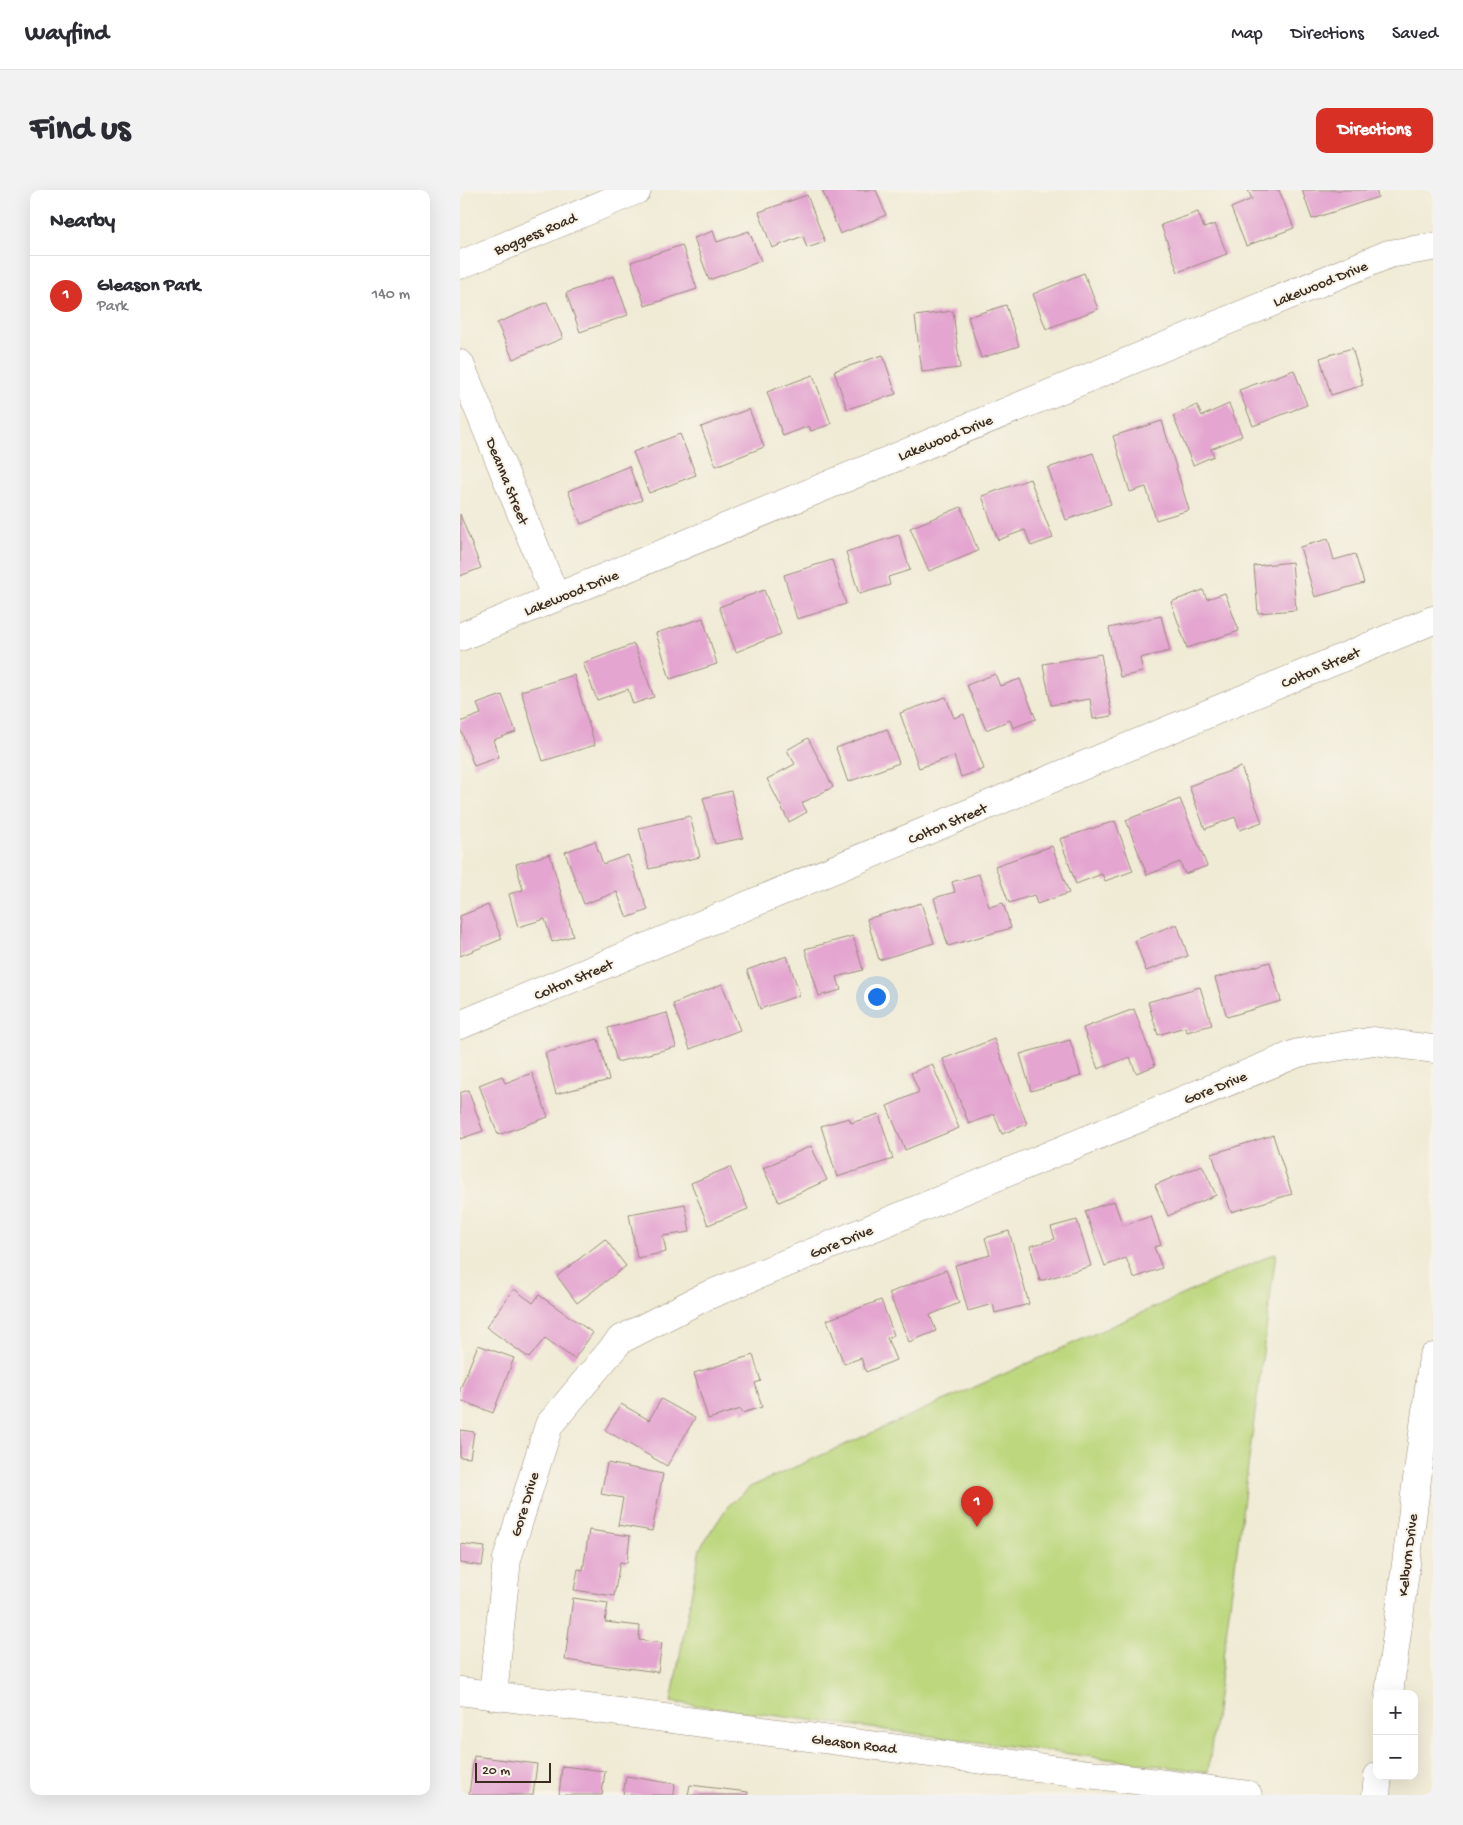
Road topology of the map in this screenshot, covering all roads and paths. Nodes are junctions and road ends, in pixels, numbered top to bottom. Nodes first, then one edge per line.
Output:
1 (637, 190) edge
2 (1433, 247) edge
3 (460, 265) edge
4 (460, 364) edge
5 (556, 598) junction
6 (1433, 620) edge
7 (460, 637) edge
8 (460, 1025) edge
9 (1433, 1049) edge
10 (1433, 1357) edge
11 (1390, 1690) edge
12 (460, 1691) edge
13 (493, 1696) junction
14 (1378, 1780) edge
15 (1248, 1795) edge
16 (1376, 1795) edge

1 - 3 street, Boggess Road
2 - 5 street, Lakewood Drive
4 - 5 street, Deanna Street
5 - 7 street, Lakewood Drive
6 - 8 street, Colton Street
9 - 13 street, Gore Drive
10 - 11 street, Kelburn Drive
12 - 13 street, Gleason Road
13 - 15 street, Gleason Road
14 - 16 street

